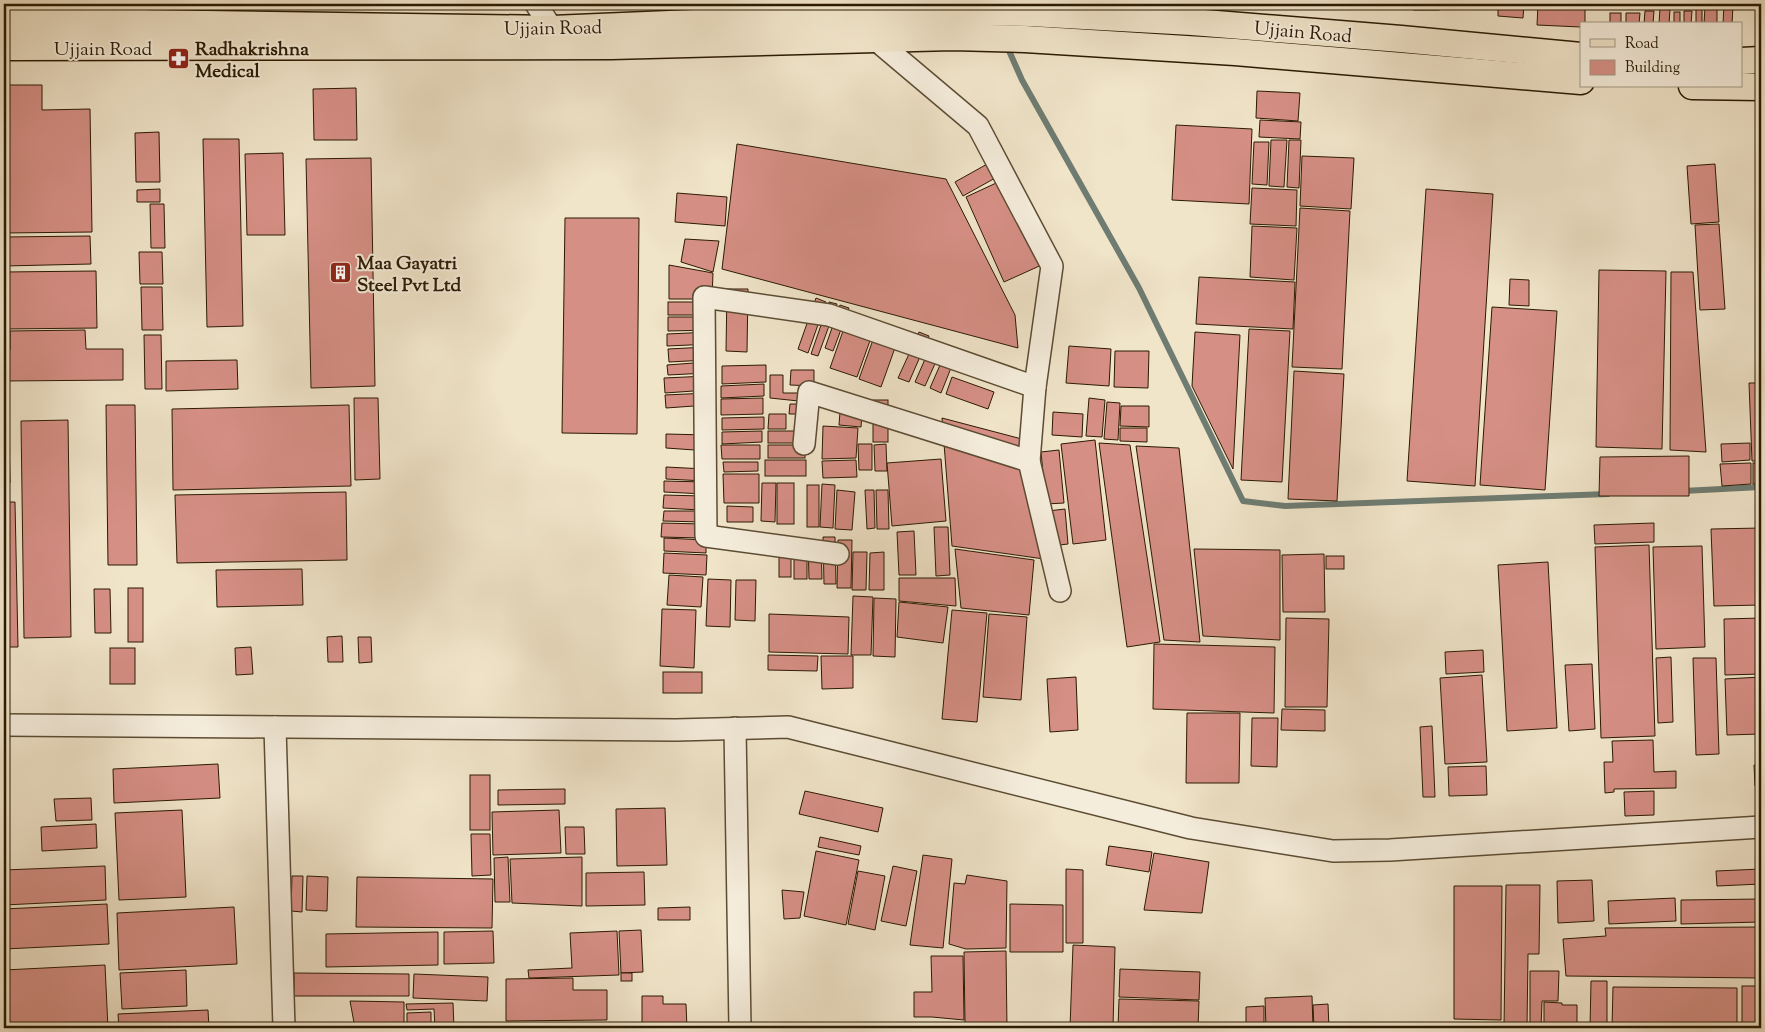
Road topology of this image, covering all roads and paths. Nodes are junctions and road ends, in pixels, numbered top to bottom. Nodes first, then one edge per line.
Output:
1 (536, 4) edge
2 (4, 21) edge
3 (952, 24) junction
4 (138, 25) edge
5 (552, 29) junction
6 (880, 39) junction
7 (4, 47) edge
8 (1580, 56) edge
9 (1761, 60) edge
10 (1742, 61) edge
11 (1580, 81) edge
12 (1742, 87) edge
13 (1761, 87) edge
14 (1035, 387) junction
15 (804, 444) dead end
16 (1029, 462) junction
17 (838, 554) dead end
18 (1060, 591) dead end
19 (4, 725) edge
20 (275, 727) junction
21 (735, 728) junction
22 (1761, 827) edge
23 (284, 1028) edge
24 (740, 1028) edge

1 - 5 street
2 - 4 main road, Ujjain Road
3 - 5 main road, Ujjain Road
3 - 6 main road, Ujjain Road
3 - 8 main road, Ujjain Road
3 - 11 main road, Ujjain Road
4 - 5 main road, Ujjain Road
4 - 6 main road, Ujjain Road
4 - 7 main road, Ujjain Road
6 - 14 street
9 - 10 main road
12 - 13 main road
14 - 16 street
14 - 17 street
15 - 16 street
16 - 18 street
19 - 20 street
20 - 21 street
20 - 23 street
21 - 22 street
21 - 24 street

